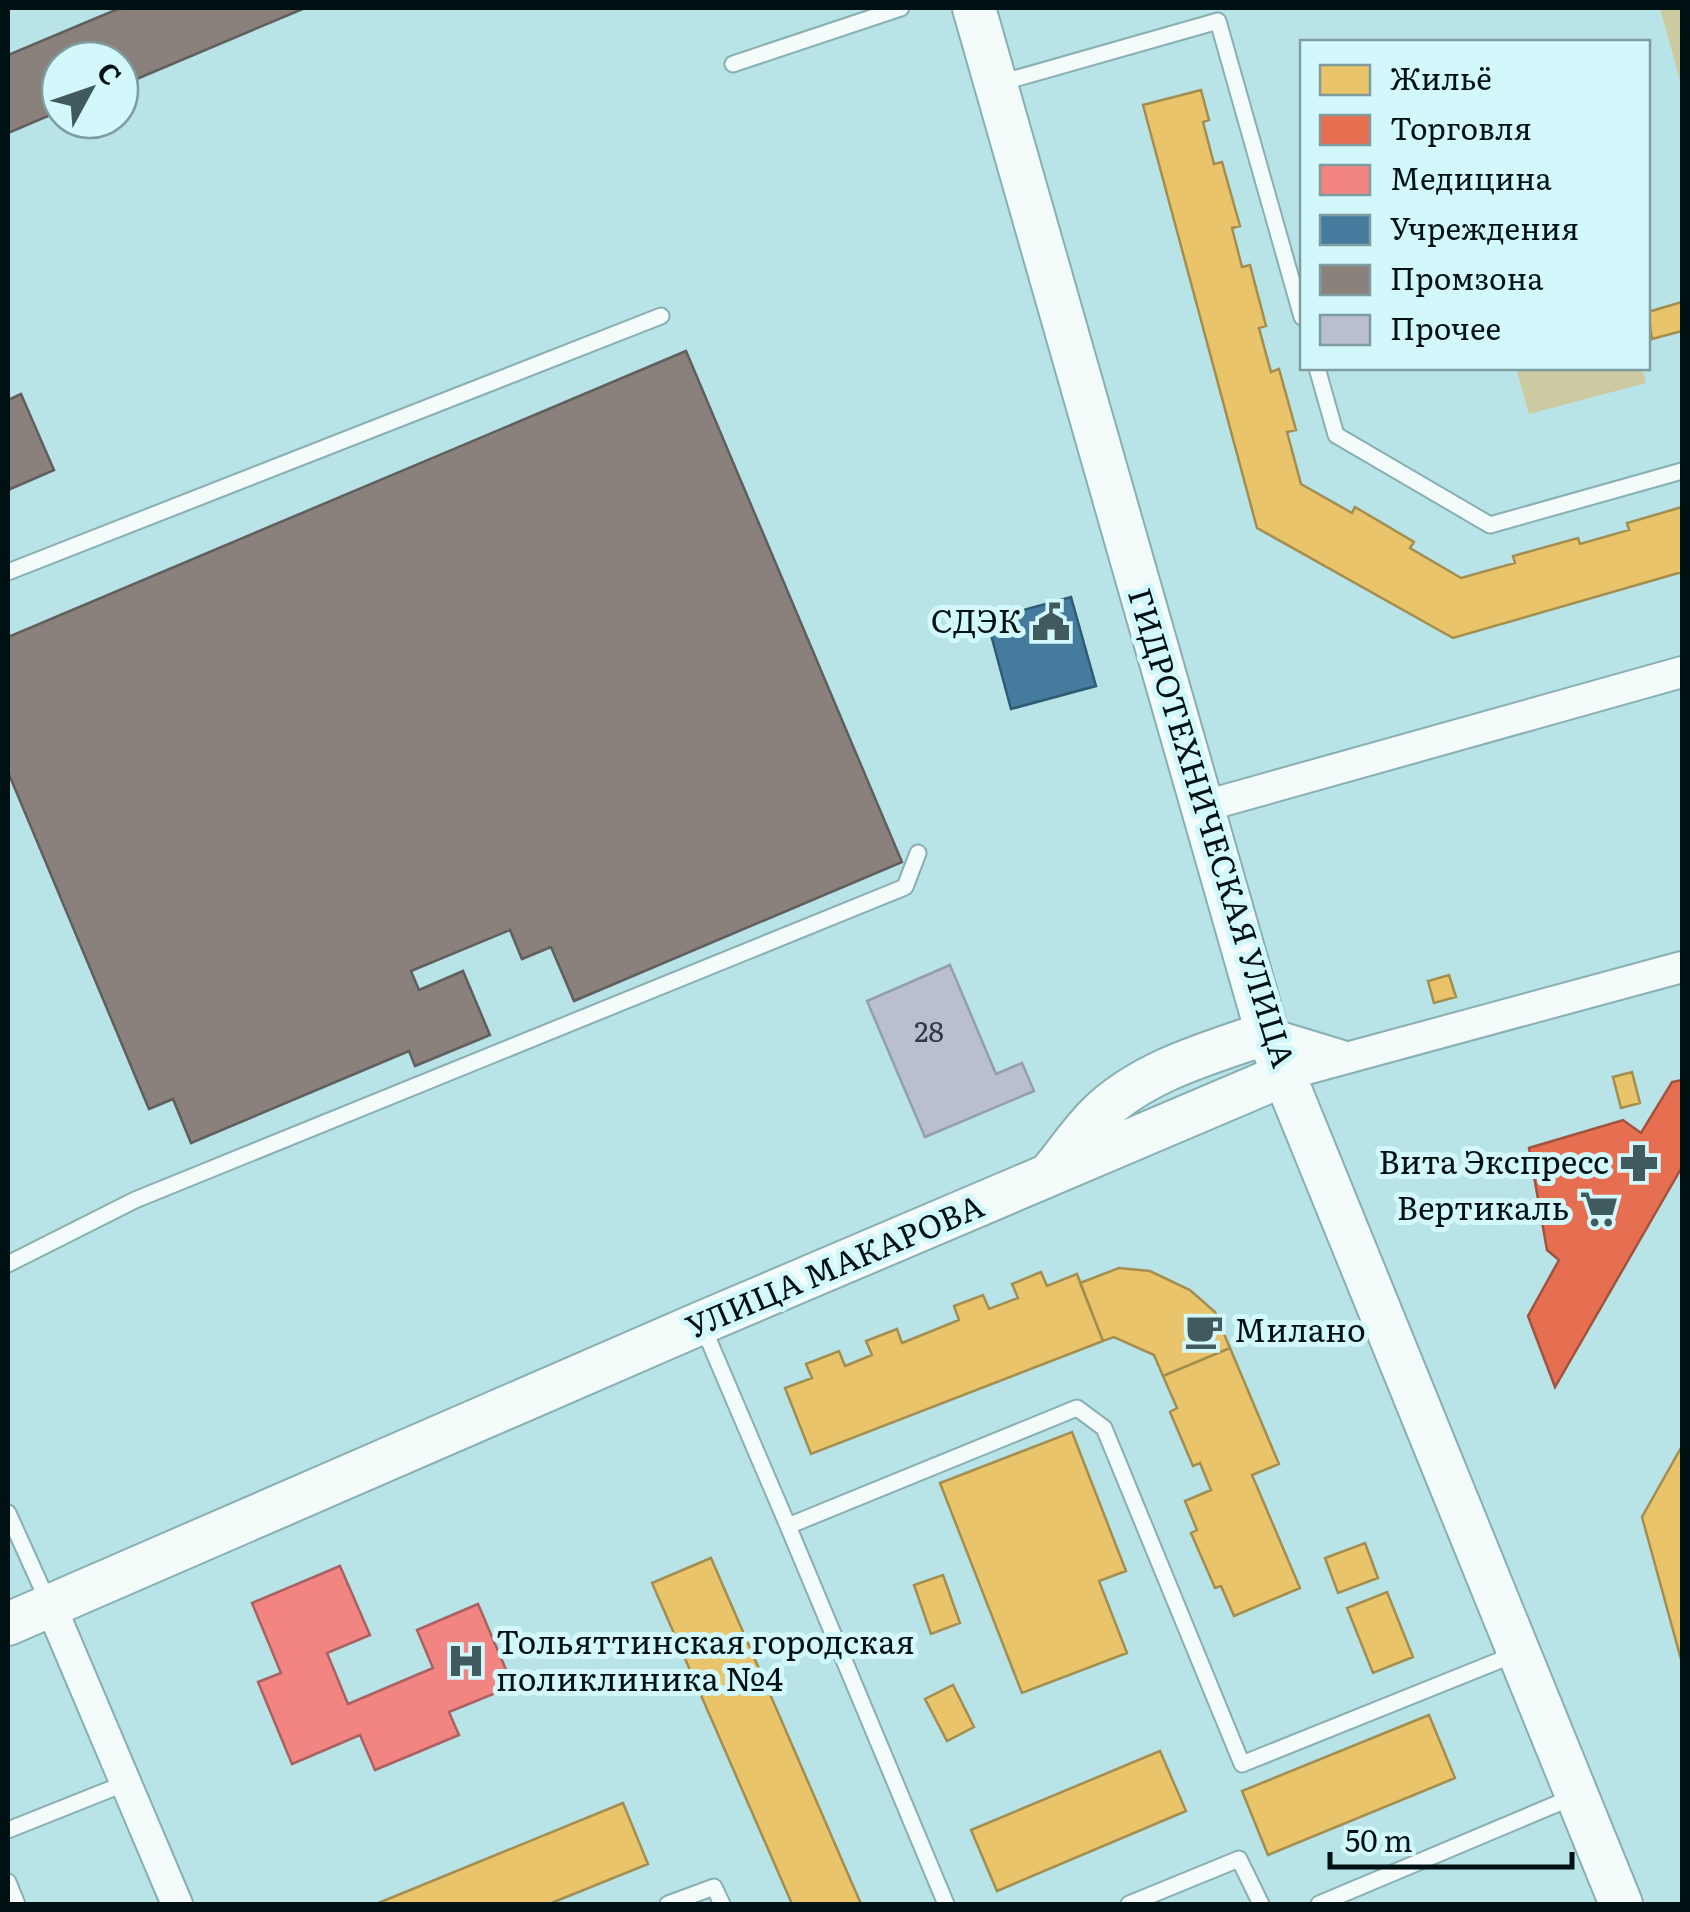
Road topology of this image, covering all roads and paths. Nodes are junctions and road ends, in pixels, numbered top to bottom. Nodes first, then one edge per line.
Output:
1 (901, 8) edge
2 (974, 8) edge
3 (733, 64) dead end
4 (996, 84) junction
5 (1300, 309) edge
6 (661, 316) dead end
7 (1318, 370) edge
8 (1682, 471) edge
9 (8, 572) edge
10 (1682, 672) edge
11 (1201, 807) junction
12 (918, 852) dead end
13 (1682, 967) edge
14 (1267, 1033) junction
15 (1349, 1058) junction
16 (1284, 1075) junction
17 (1049, 1176) junction
18 (8, 1264) edge
19 (701, 1323) junction
20 (8, 1514) edge
21 (788, 1526) junction
22 (51, 1607) junction
23 (8, 1624) edge
24 (1519, 1653) junction
25 (126, 1784) junction
26 (1577, 1795) junction
27 (8, 1830) edge
28 (8, 1882) edge
29 (17, 1904) edge
30 (177, 1904) edge
31 (668, 1904) edge
32 (722, 1904) edge
33 (946, 1904) edge
34 (1129, 1904) edge
35 (1262, 1904) edge
36 (1318, 1904) edge
37 (1622, 1904) edge

1 - 3 lane
2 - 4 main road, ГИДРОТЕХНИЧЕСКАЯ УЛИЦА
4 - 5 lane
4 - 11 main road, ГИДРОТЕХНИЧЕСКАЯ УЛИЦА
6 - 9 lane
7 - 8 lane
10 - 11 street
11 - 14 main road, ГИДРОТЕХНИЧЕСКАЯ УЛИЦА
12 - 18 lane
13 - 15 street, УЛИЦА МАКАРОВА
14 - 15 street
14 - 16 main road, ГИДРОТЕХНИЧЕСКАЯ УЛИЦА
14 - 17 main road
15 - 16 street, УЛИЦА МАКАРОВА
16 - 17 main road, УЛИЦА МАКАРОВА
16 - 24 main road, ГИДРОТЕХНИЧЕСКАЯ УЛИЦА
17 - 19 main road, УЛИЦА МАКАРОВА
19 - 21 lane
19 - 22 main road, УЛИЦА МАКАРОВА
20 - 22 lane
21 - 24 lane
21 - 33 lane
22 - 23 main road, УЛИЦА МАКАРОВА
22 - 25 street
24 - 26 main road, ГИДРОТЕХНИЧЕСКАЯ УЛИЦА
25 - 27 lane
25 - 30 street
26 - 36 lane
26 - 37 main road, ГИДРОТЕХНИЧЕСКАЯ УЛИЦА
28 - 29 lane
31 - 32 lane
34 - 35 lane

